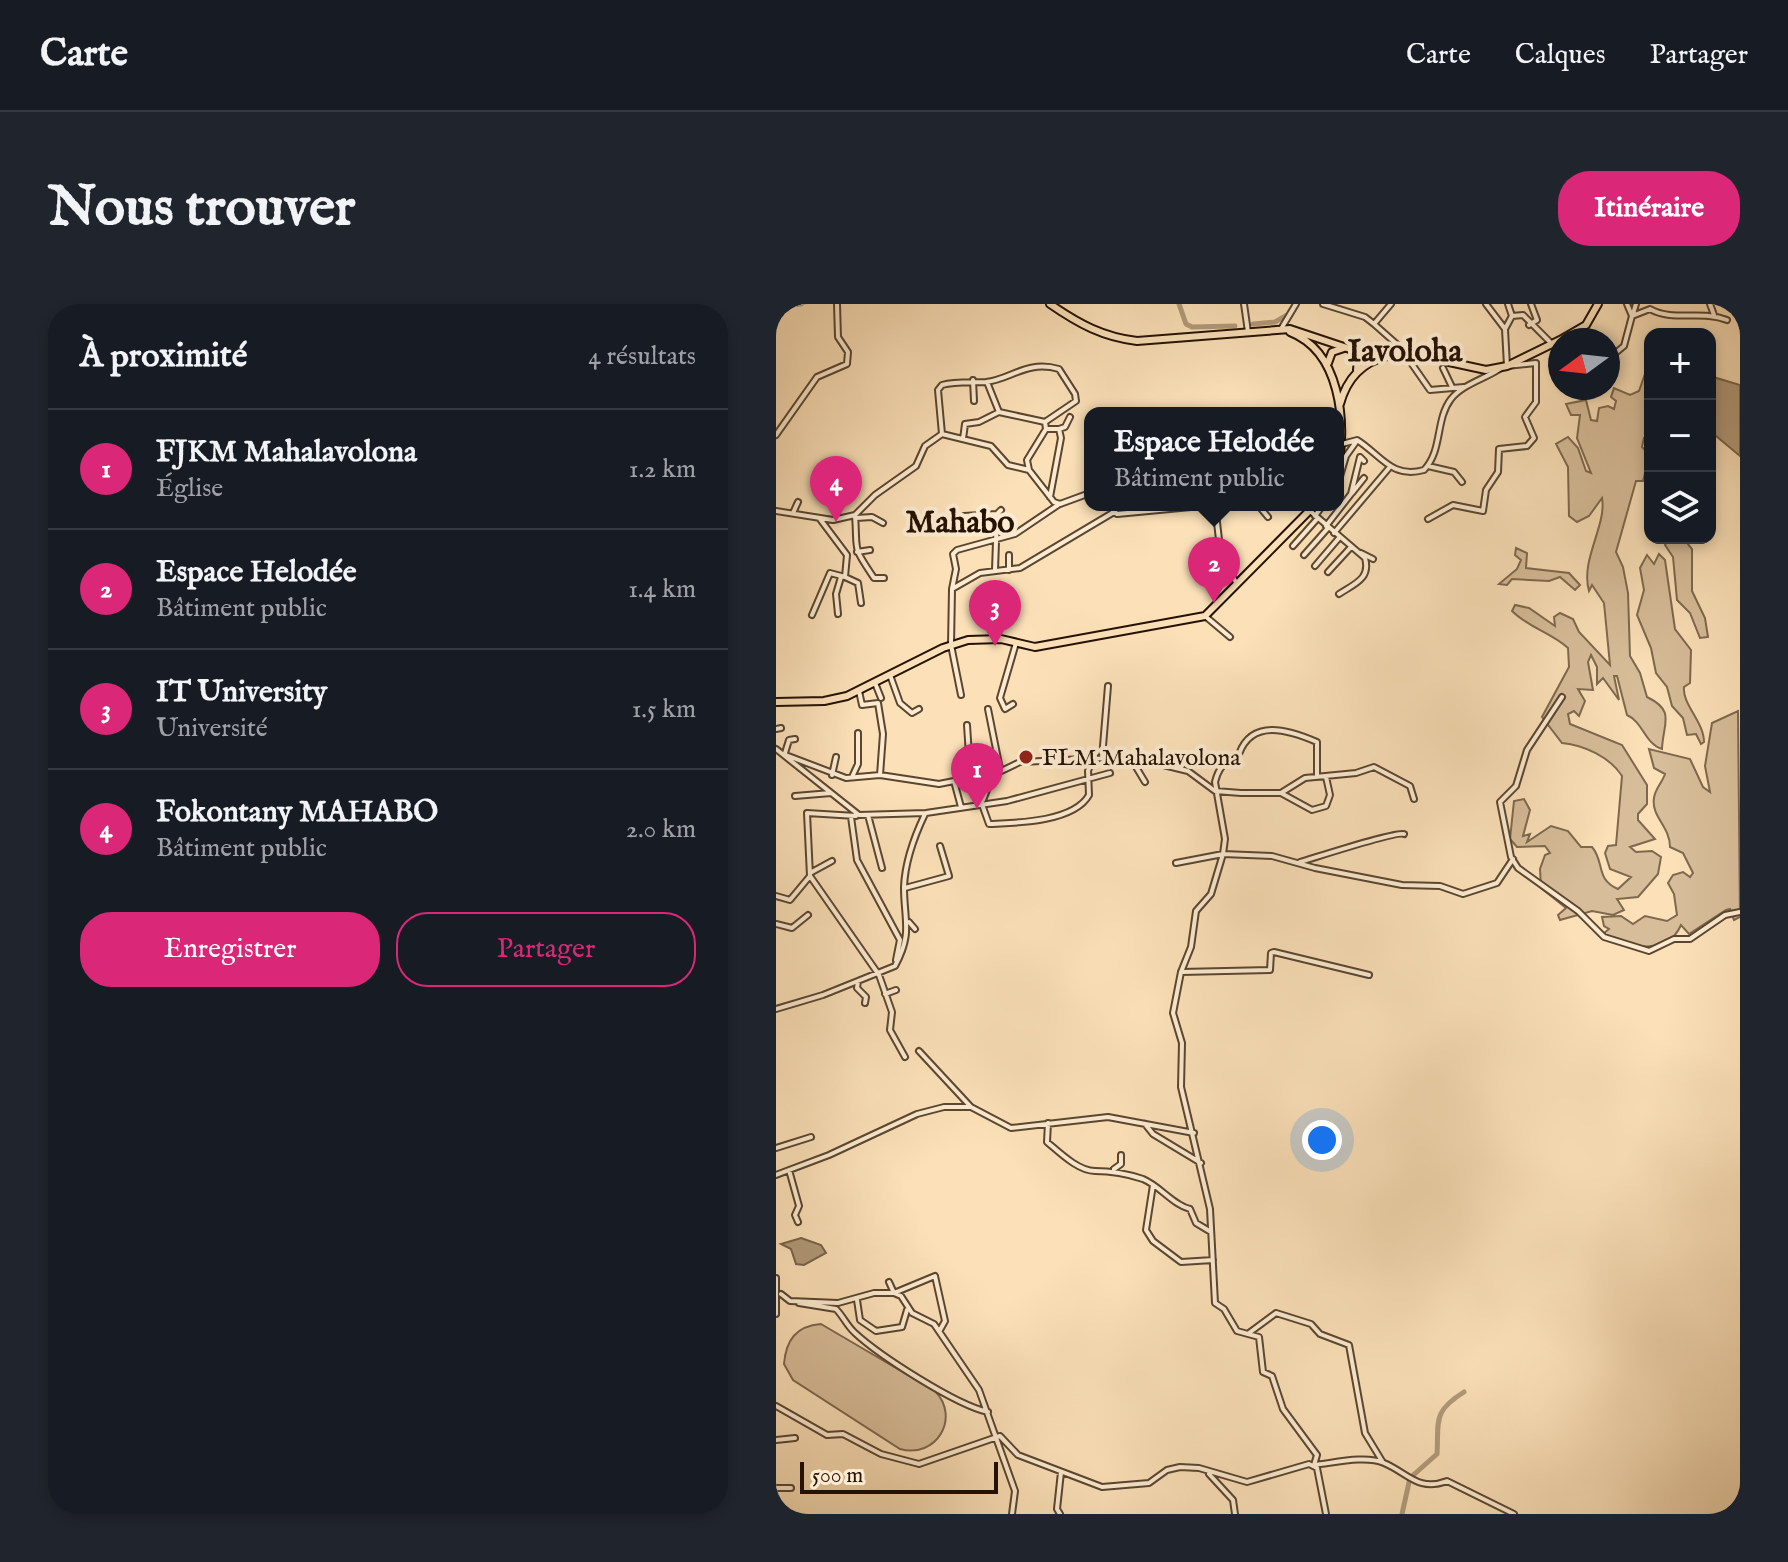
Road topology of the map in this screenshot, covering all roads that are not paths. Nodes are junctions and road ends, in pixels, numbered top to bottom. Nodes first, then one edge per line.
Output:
1 (1050, 304) edge
2 (1244, 304) edge
3 (1296, 304) edge
4 (1323, 304) edge
5 (1391, 304) edge
6 (1486, 304) edge
7 (1508, 304) edge
8 (1531, 304) edge
9 (1598, 304) edge
10 (1627, 304) edge
11 (1636, 304) edge
12 (1710, 304) edge
13 (837, 306) edge
14 (1714, 315) junction
15 (1512, 316) junction
16 (1632, 316) junction
17 (1727, 320) dead end
18 (1374, 324) junction
19 (1529, 325) junction
20 (1581, 328) edge
21 (1281, 329) junction
22 (1505, 329) junction
23 (1248, 332) junction
24 (1548, 341) edge
25 (1548, 346) edge
26 (1348, 349) junction
27 (1620, 349) edge
28 (1403, 355) junction
29 (1504, 367) junction
30 (1443, 368) dead end
31 (1329, 369) junction
32 (1354, 374) junction
33 (973, 380) junction
34 (987, 382) junction
35 (1452, 387) junction
36 (1467, 387) junction
37 (974, 401) dead end
38 (1338, 407) edge
39 (1341, 407) edge
40 (999, 412) junction
41 (1070, 417) dead end
42 (1045, 422) junction
43 (1046, 429) junction
44 (1059, 429) junction
45 (942, 434) junction
46 (776, 435) edge
47 (963, 439) junction
48 (1357, 440) junction
49 (1344, 444) edge
50 (1360, 457) dead end
51 (1344, 463) edge
52 (1428, 466) junction
53 (1389, 468) junction
54 (1029, 470) junction
55 (1364, 478) dead end
56 (1462, 482) dead end
57 (1351, 494) junction
58 (1084, 495) edge
59 (1050, 499) junction
60 (798, 502) dead end
61 (1060, 504) junction
62 (1344, 504) edge
63 (776, 511) edge
64 (1128, 511) edge
65 (1215, 511) edge
66 (1263, 511) edge
67 (1309, 511) edge
68 (1313, 511) edge
69 (1320, 511) edge
70 (1339, 511) edge
71 (1114, 512) joint
72 (793, 513) junction
73 (856, 516) junction
74 (1268, 517) dead end
75 (1316, 517) junction
76 (820, 519) junction
77 (1428, 519) dead end
78 (883, 523) dead end
79 (944, 524) dead end
80 (1327, 527) junction
81 (1334, 533) junction
82 (996, 538) junction
83 (1339, 538) junction
84 (1293, 546) dead end
85 (1351, 547) junction
86 (870, 550) dead end
87 (857, 552) junction
88 (1358, 553) junction
89 (1009, 555) dead end
90 (1304, 555) dead end
91 (1373, 559) dead end
92 (1315, 566) dead end
93 (995, 570) junction
94 (1009, 570) junction
95 (1328, 572) dead end
96 (843, 577) junction
97 (884, 578) dead end
98 (1237, 584) junction
99 (952, 589) junction
100 (1339, 594) dead end
101 (861, 603) dead end
102 (838, 614) dead end
103 (812, 615) dead end
104 (1205, 616) junction
105 (1230, 637) dead end
106 (1016, 643) junction
107 (951, 645) junction
108 (890, 675) junction
109 (875, 683) junction
110 (1108, 686) dead end
111 (859, 691) junction
112 (961, 695) dead end
113 (1562, 697) dead end
114 (881, 698) dead end
115 (776, 702) edge
116 (1013, 704) dead end
117 (919, 709) dead end
118 (988, 709) dead end
119 (967, 725) dead end
120 (858, 733) dead end
121 (795, 739) dead end
122 (776, 749) edge
123 (784, 753) junction
124 (836, 757) dead end
125 (1130, 757) junction
126 (1102, 758) junction
127 (1092, 760) junction
128 (1000, 769) junction
129 (1110, 773) dead end
130 (832, 775) junction
131 (880, 775) junction
132 (852, 777) junction
133 (1317, 777) junction
134 (1326, 777) junction
135 (1089, 779) junction
136 (1145, 782) dead end
137 (1215, 791) junction
138 (831, 793) junction
139 (1281, 793) junction
140 (795, 796) dead end
141 (1414, 799) dead end
142 (984, 801) junction
143 (961, 807) junction
144 (926, 813) junction
145 (859, 815) junction
146 (868, 815) junction
147 (851, 817) junction
148 (1404, 834) dead end
149 (940, 846) dead end
150 (1223, 854) junction
151 (1513, 859) junction
152 (832, 861) dead end
153 (1298, 862) junction
154 (1176, 863) dead end
155 (882, 868) dead end
156 (810, 874) junction
157 (904, 888) junction
158 (776, 896) edge
159 (1740, 912) edge
160 (808, 915) dead end
161 (909, 922) junction
162 (776, 924) edge
163 (915, 929) dead end
164 (895, 966) junction
165 (1181, 972) junction
166 (879, 975) junction
167 (1369, 975) dead end
168 (858, 981) junction
169 (896, 990) dead end
170 (885, 994) junction
171 (865, 1003) dead end
172 (776, 1009) edge
173 (919, 1051) dead end
174 (905, 1057) dead end
175 (971, 1107) junction
176 (1048, 1123) junction
177 (1144, 1123) junction
178 (1194, 1133) junction
179 (811, 1137) dead end
180 (776, 1148) edge
181 (1121, 1155) dead end
182 (1201, 1163) junction
183 (789, 1170) junction
184 (1108, 1170) junction
185 (776, 1175) edge
186 (1153, 1185) junction
187 (798, 1222) dead end
188 (1211, 1232) junction
189 (1213, 1260) junction
190 (776, 1278) edge
191 (889, 1282) dead end
192 (779, 1293) edge
193 (894, 1293) junction
194 (857, 1300) junction
195 (799, 1301) junction
196 (907, 1308) junction
197 (776, 1314) edge
198 (940, 1330) junction
199 (1247, 1334) junction
200 (776, 1406) edge
201 (988, 1412) junction
202 (996, 1436) junction
203 (795, 1438) dead end
204 (776, 1440) edge
205 (1383, 1463) junction
206 (1314, 1465) junction
207 (1208, 1471) junction
208 (1061, 1472) junction
209 (776, 1488) edge
210 (791, 1488) dead end
211 (1012, 1514) edge
212 (1060, 1514) edge
213 (1235, 1514) edge
214 (1326, 1514) edge
215 (1514, 1514) edge

1 - 23 main road
2 - 23 street
3 - 21 street
4 - 18 street
5 - 18 street
6 - 22 street
7 - 15 street
8 - 19 street
9 - 20 main road
10 - 16 street
11 - 16 street
12 - 14 street
13 - 46 street
14 - 16 street
14 - 17 street
15 - 19 street
15 - 22 street
16 - 27 street
18 - 28 street
19 - 24 street
21 - 23 main road
21 - 26 main road
21 - 31 main road
22 - 29 street
25 - 29 main road
26 - 28 main road
26 - 31 main road
26 - 32 main road
28 - 29 main road
28 - 32 main road
28 - 35 street
29 - 36 street
29 - 77 street
30 - 35 street
31 - 32 main road
31 - 38 main road
32 - 39 main road
33 - 34 street
33 - 37 street
33 - 45 street
34 - 40 street
34 - 42 street
35 - 36 street
36 - 52 street
40 - 42 street
40 - 47 street
41 - 44 street
42 - 43 street
43 - 44 street
43 - 54 street
44 - 59 street
45 - 47 street
45 - 73 street
47 - 54 street
48 - 49 street
48 - 51 street
48 - 53 street
50 - 57 street
52 - 53 street
52 - 56 street
53 - 81 street
54 - 59 street
55 - 57 street
57 - 62 street
58 - 61 street
59 - 61 street
60 - 72 street
61 - 82 street
63 - 72 street
64 - 71 street
65 - 98 street
66 - 74 street
67 - 98 main road
68 - 75 street
69 - 75 street
70 - 80 street
71 - 94 street
72 - 76 street
73 - 76 street
73 - 78 street
73 - 87 street
75 - 80 street
75 - 84 street
76 - 96 street
79 - 82 street
80 - 81 street
80 - 90 street
81 - 83 street
82 - 93 street
82 - 99 street
83 - 85 street
83 - 92 street
85 - 88 street
85 - 95 street
86 - 87 street
87 - 97 street
88 - 91 street
88 - 100 street
89 - 94 street
93 - 94 street
93 - 99 street
96 - 101 street
96 - 102 street
96 - 103 street
98 - 104 main road
99 - 107 street
104 - 105 street
104 - 106 main road
106 - 107 main road
106 - 116 street
107 - 108 main road
107 - 112 street
108 - 109 main road
108 - 117 street
109 - 111 main road
109 - 114 street
110 - 126 street
111 - 115 main road
111 - 131 street
113 - 151 street
118 - 128 street
119 - 142 street
120 - 132 street
121 - 123 street
122 - 123 street
123 - 130 street
123 - 138 street
124 - 130 street
125 - 126 street
125 - 136 street
125 - 137 street
126 - 127 street
127 - 128 street
127 - 135 street
128 - 142 street
129 - 135 street
130 - 132 street
131 - 132 street
131 - 143 street
133 - 134 street
133 - 137 street
133 - 139 street
134 - 139 street
134 - 141 street
135 - 142 street
135 - 142 street
137 - 139 street
137 - 150 street
138 - 140 street
138 - 145 street
142 - 143 street
143 - 144 street
144 - 146 street
144 - 157 street
145 - 146 street
145 - 147 street
146 - 155 street
147 - 156 street
147 - 164 street
148 - 153 street
149 - 157 street
150 - 153 street
150 - 154 street
150 - 165 street
151 - 153 street
151 - 159 street
152 - 156 street
156 - 158 street
156 - 166 street
157 - 161 street
160 - 162 street
161 - 163 street
161 - 164 street
164 - 166 street
165 - 167 street
165 - 178 street
166 - 168 street
166 - 170 street
168 - 171 street
168 - 172 street
169 - 170 street
170 - 174 street
173 - 175 street
175 - 176 street
175 - 183 street
176 - 177 street
176 - 184 street
177 - 178 street
177 - 182 street
178 - 182 street
179 - 180 street
181 - 184 street
182 - 188 street
183 - 185 street
183 - 187 street
184 - 186 street
186 - 188 street
186 - 189 street
188 - 189 street
189 - 199 street
190 - 192 street
191 - 193 street
192 - 195 street
192 - 197 street
193 - 194 street
193 - 196 street
193 - 198 street
194 - 195 street
194 - 196 street
195 - 201 street
196 - 198 street
198 - 201 street
199 - 205 street
199 - 206 street
200 - 202 street
201 - 202 street
202 - 208 street
202 - 211 street
203 - 204 street
205 - 206 street
205 - 215 street
206 - 207 street
206 - 214 street
207 - 208 street
207 - 213 street
208 - 212 street
209 - 210 street

